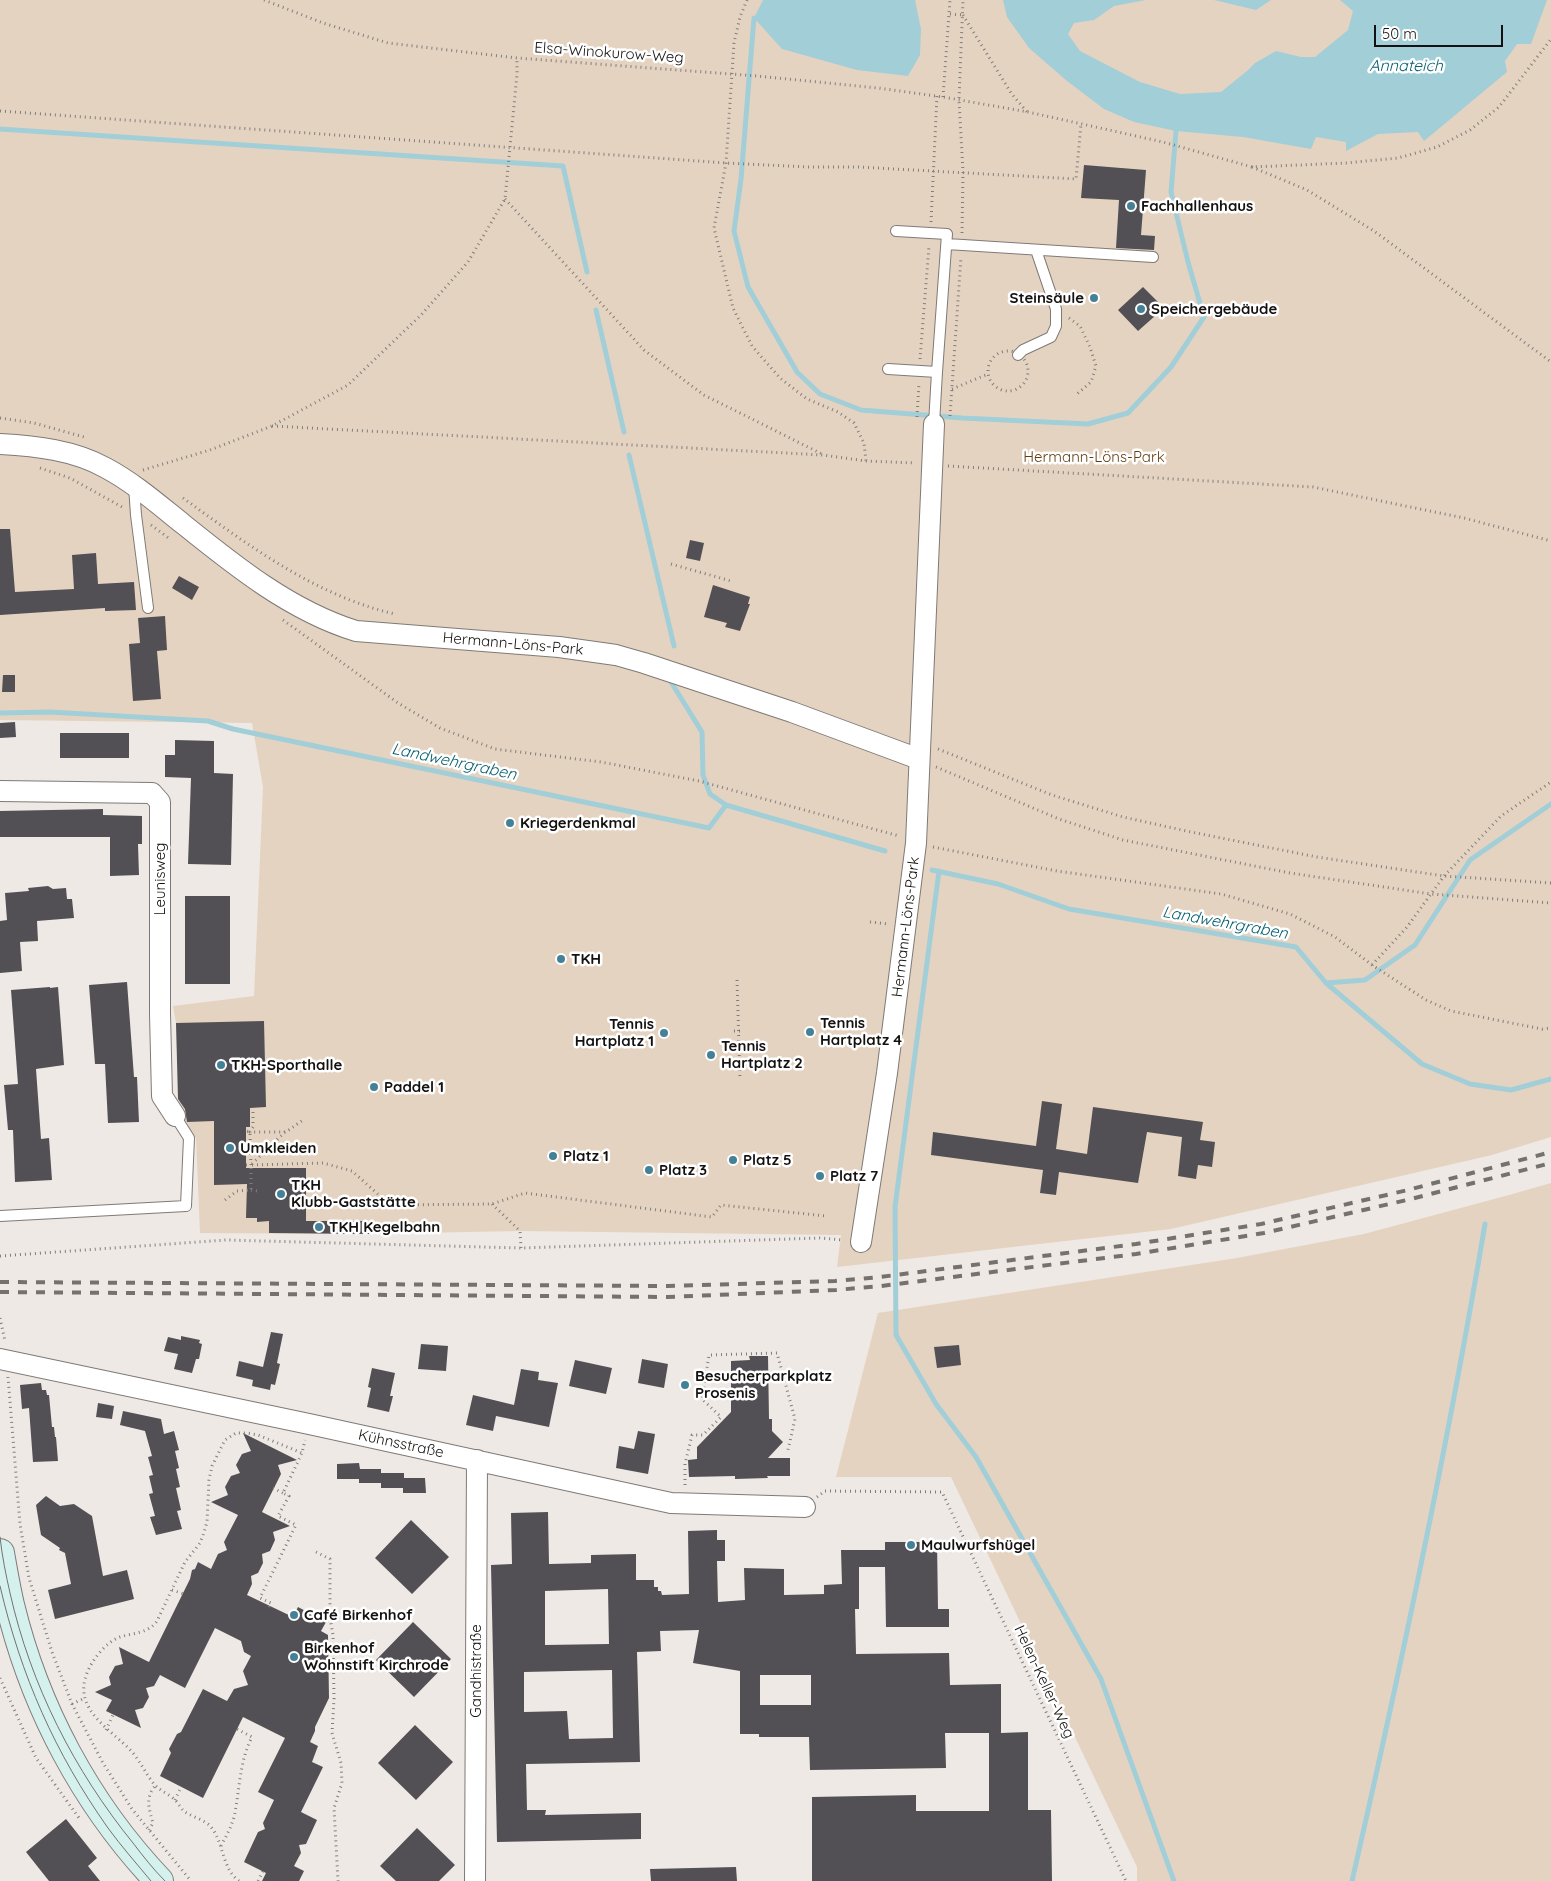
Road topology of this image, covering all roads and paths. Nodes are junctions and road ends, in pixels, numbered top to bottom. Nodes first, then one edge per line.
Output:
1 (264, 0) edge
2 (747, 0) edge
3 (950, 0) edge
4 (963, 0) edge
5 (950, 14) junction
6 (963, 14) junction
7 (1551, 39) edge
8 (517, 58) junction
9 (732, 74) junction
10 (937, 96) junction
11 (943, 97) junction
12 (959, 100) junction
13 (0, 111) edge
14 (1028, 112) junction
15 (1081, 124) junction
16 (510, 147) junction
17 (726, 163) junction
18 (1252, 167) junction
19 (933, 171) junction
20 (963, 172) junction
21 (505, 199) junction
22 (896, 231) dead end
23 (930, 234) junction
24 (947, 239) junction
25 (962, 244) junction
26 (1036, 250) junction
27 (1153, 257) dead end
28 (1056, 309) junction
29 (1018, 355) junction
30 (1551, 362) edge
31 (888, 369) dead end
32 (920, 371) junction
33 (936, 372) junction
34 (988, 374) junction
35 (952, 389) junction
36 (1077, 394) dead end
37 (918, 406) dead end
38 (951, 408) dead end
39 (935, 416) joint
40 (0, 418) edge
41 (272, 426) junction
42 (88, 438) dead end
43 (0, 444) edge
44 (823, 455) junction
45 (866, 460) junction
46 (921, 461) junction
47 (136, 465) dead end
48 (151, 475) dead end
49 (139, 477) junction
50 (182, 497) dead end
51 (1551, 541) edge
52 (671, 564) dead end
53 (731, 581) dead end
54 (148, 608) dead end
55 (399, 615) dead end
56 (919, 750) junction
57 (699, 781) dead end
58 (1551, 782) edge
59 (0, 791) edge
60 (901, 827) dead end
61 (916, 843) junction
62 (1444, 876) junction
63 (1551, 883) edge
64 (1431, 894) junction
65 (1551, 903) edge
66 (870, 922) dead end
67 (889, 934) dead end
68 (1373, 966) junction
69 (737, 980) dead end
70 (1551, 1028) edge
71 (740, 1080) dead end
72 (253, 1112) dead end
73 (175, 1116) joint
74 (304, 1120) dead end
75 (248, 1131) junction
76 (286, 1132) junction
77 (246, 1165) dead end
78 (251, 1165) junction
79 (252, 1190) junction
80 (257, 1191) dead end
81 (225, 1200) dead end
82 (492, 1204) junction
83 (0, 1216) edge
84 (826, 1216) dead end
85 (854, 1241) joint
86 (521, 1248) junction
87 (0, 1256) edge
88 (0, 1318) edge
89 (3, 1360) edge
90 (306, 1439) dead end
91 (788, 1450) dead end
92 (302, 1453) junction
93 (477, 1460) junction
94 (273, 1488) dead end
95 (825, 1490) dead end
96 (283, 1493) junction
97 (686, 1504) junction
98 (805, 1507) dead end
99 (316, 1552) dead end
100 (0, 1553) edge
101 (172, 1590) junction
102 (184, 1594) dead end
103 (5, 1607) edge
104 (269, 1607) dead end
105 (4, 1691) dead end
106 (0, 1693) edge
107 (85, 1698) junction
108 (72, 1704) junction
109 (113, 1714) dead end
110 (235, 1728) dead end
111 (106, 1730) junction
112 (155, 1786) junction
113 (181, 1787) dead end
114 (175, 1800) junction
115 (148, 1830) junction
116 (221, 1846) junction
117 (263, 1871) dead end
118 (159, 1881) edge
119 (191, 1881) edge
120 (239, 1881) edge
121 (258, 1881) edge
122 (338, 1881) edge
123 (475, 1881) edge
124 (1126, 1881) edge

1 - 8 path, Elsa-Winokurow-Weg
2 - 9 path
3 - 5 path
4 - 6 path
5 - 6 path
5 - 11 path
6 - 12 path
6 - 14 path
7 - 18 path
8 - 9 path, Elsa-Winokurow-Weg
8 - 16 path
9 - 10 path, Elsa-Winokurow-Weg
9 - 17 path
10 - 11 path, Elsa-Winokurow-Weg
10 - 19 path
11 - 12 path, Elsa-Winokurow-Weg
12 - 14 path, Elsa-Winokurow-Weg
12 - 20 path
13 - 16 path
14 - 15 path, Elsa-Winokurow-Weg
15 - 18 path, Elsa-Winokurow-Weg
15 - 20 path
16 - 17 path
16 - 21 path
17 - 19 path
17 - 45 path
18 - 30 path
19 - 20 path
19 - 23 path
20 - 25 path
21 - 41 path
21 - 44 path
22 - 23 lane
23 - 24 lane
23 - 32 path
24 - 25 lane
24 - 33 lane, Hermann-Löns-Park
25 - 26 lane
25 - 35 path
26 - 27 lane
26 - 28 lane
28 - 29 lane
28 - 36 path
29 - 34 path
29 - 34 path
31 - 32 lane
32 - 33 lane
32 - 37 path
33 - 39 lane, Hermann-Löns-Park
34 - 35 path
35 - 38 path
39 - 46 street, Hermann-Löns-Park
40 - 42 path
41 - 44 path
41 - 49 path
43 - 49 street, Hermann-Löns-Park
44 - 45 path
45 - 46 path
46 - 51 path
46 - 56 street, Hermann-Löns-Park
47 - 49 path
48 - 49 path
49 - 54 lane
49 - 56 street, Hermann-Löns-Park
50 - 55 path
52 - 53 path
56 - 61 street, Hermann-Löns-Park
56 - 62 path
56 - 64 path
57 - 60 path
58 - 62 path
59 - 73 street, Leunisweg
61 - 68 path
61 - 85 street, Hermann-Löns-Park
62 - 63 path
62 - 64 path
64 - 65 path
64 - 68 path
66 - 67 path
68 - 70 path
69 - 71 path
72 - 75 path
73 - 83 lane
74 - 76 path
75 - 76 path
75 - 78 path
76 - 78 path
77 - 78 path
78 - 79 path
78 - 82 path
79 - 80 path
79 - 81 path
82 - 84 path
82 - 86 path
85 - 86 path
86 - 87 path
88 - 89 path
89 - 93 street, Kühnsstraße
89 - 108 path
90 - 92 path
91 - 97 path
92 - 96 path
92 - 101 path
93 - 97 street, Kühnsstraße
93 - 123 street, Gandhistraße
94 - 96 path
95 - 124 path, Helen-Keller-Weg
96 - 104 path
97 - 98 street, Kühnsstraße
99 - 122 path
100 - 103 main road
101 - 102 path
101 - 107 path
103 - 118 main road
105 - 106 path
107 - 108 path
107 - 111 path
108 - 115 path
109 - 111 path
110 - 116 path
111 - 112 path
112 - 114 path
112 - 115 path
113 - 114 path
114 - 116 path
115 - 119 path
116 - 120 path
117 - 121 path

